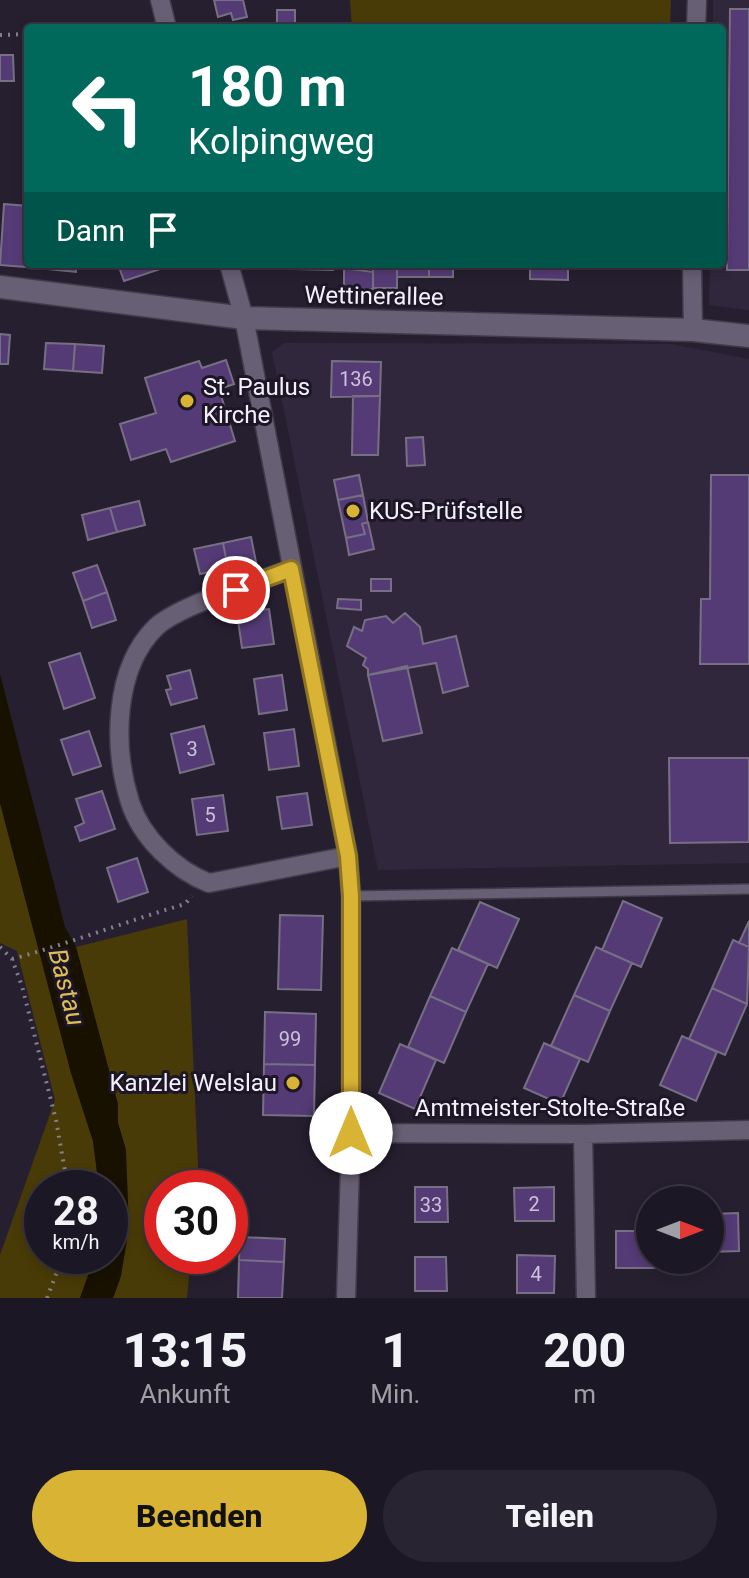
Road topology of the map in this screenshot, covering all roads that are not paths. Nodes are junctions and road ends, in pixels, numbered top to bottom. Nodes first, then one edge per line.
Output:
1 (160, 0) edge
2 (697, 0) edge
3 (166, 24) edge
4 (696, 24) edge
5 (230, 268) edge
6 (692, 268) edge
7 (0, 287) edge
8 (244, 318) junction
9 (693, 330) junction
10 (749, 336) edge
11 (291, 569) junction
12 (348, 856) junction
13 (749, 889) edge
14 (351, 896) junction
15 (749, 1130) edge
16 (351, 1133) junction
17 (583, 1134) junction
18 (346, 1298) edge
19 (586, 1298) edge

1 - 3 street
2 - 4 street
5 - 8 street
6 - 9 street
7 - 8 street, Wettinerallee
8 - 9 street, Wettinerallee
8 - 11 street
9 - 10 street, Wettinerallee
11 - 12 street
11 - 12 street
12 - 14 street
13 - 14 lane
14 - 16 street
15 - 17 street, Amtmeister-Stolte-Straße
16 - 17 street, Amtmeister-Stolte-Straße
16 - 18 street
17 - 19 street

